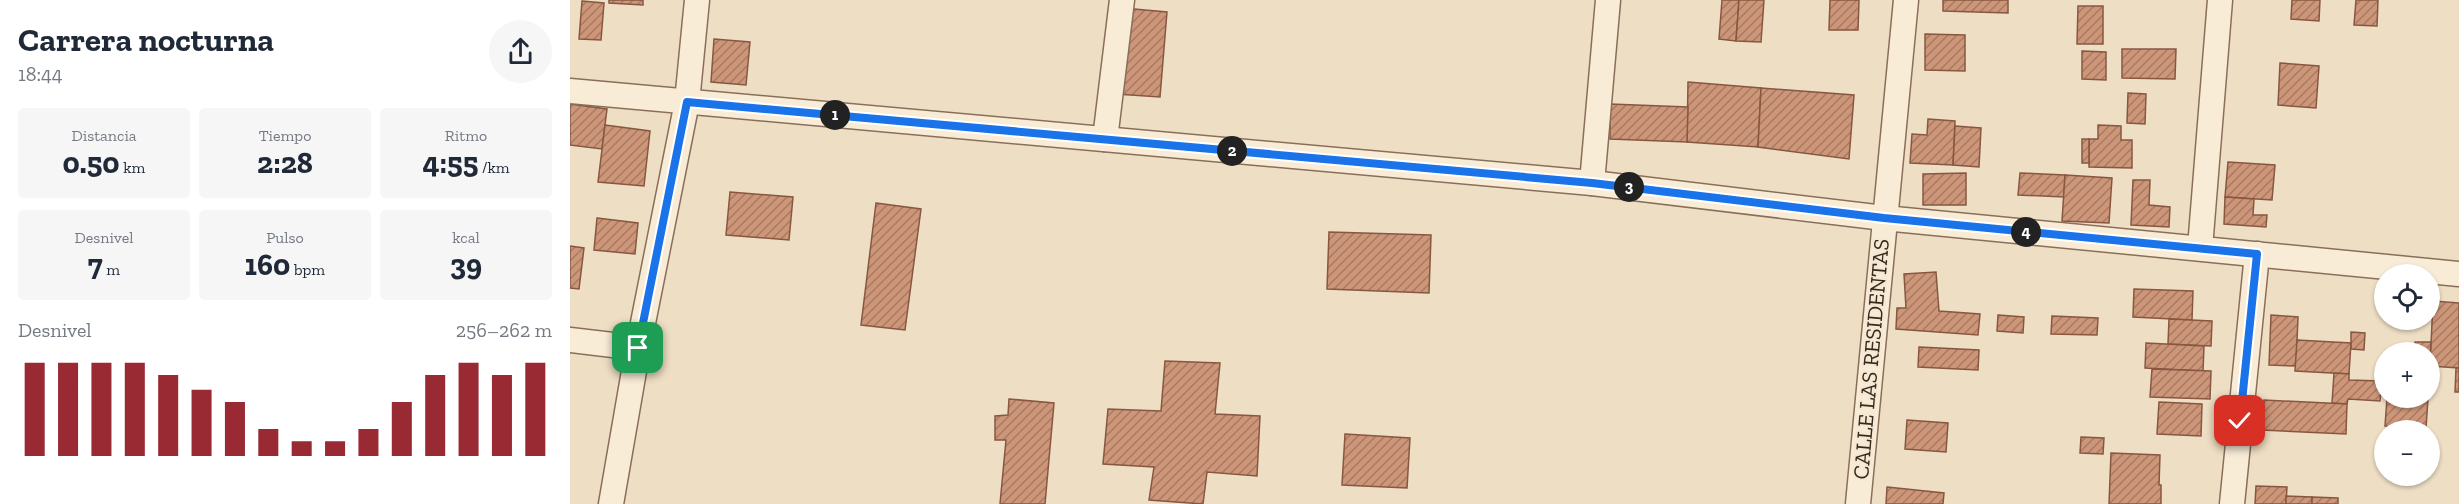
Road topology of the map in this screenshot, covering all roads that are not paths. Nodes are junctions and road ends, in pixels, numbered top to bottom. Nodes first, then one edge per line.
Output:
1 (697, 0) edge
2 (1122, 0) edge
3 (1608, 0) edge
4 (1906, 0) edge
5 (2220, 0) edge
6 (570, 91) edge
7 (687, 102) junction
8 (1105, 139) junction
9 (1592, 183) junction
10 (1884, 218) junction
11 (2200, 248) junction
12 (2257, 254) junction
13 (2459, 274) edge
14 (570, 340) edge
15 (638, 348) junction
16 (610, 504) edge
17 (1858, 504) edge
18 (2232, 504) edge

1 - 7 street
2 - 8 street
3 - 9 street
4 - 10 street, CALLE LAS RESIDENTAS
5 - 11 street
6 - 7 street
7 - 8 street
7 - 15 street
8 - 9 street
9 - 10 street
10 - 11 street
10 - 17 street, CALLE LAS RESIDENTAS
11 - 12 street
12 - 13 street
12 - 18 street
14 - 15 street
15 - 16 street

